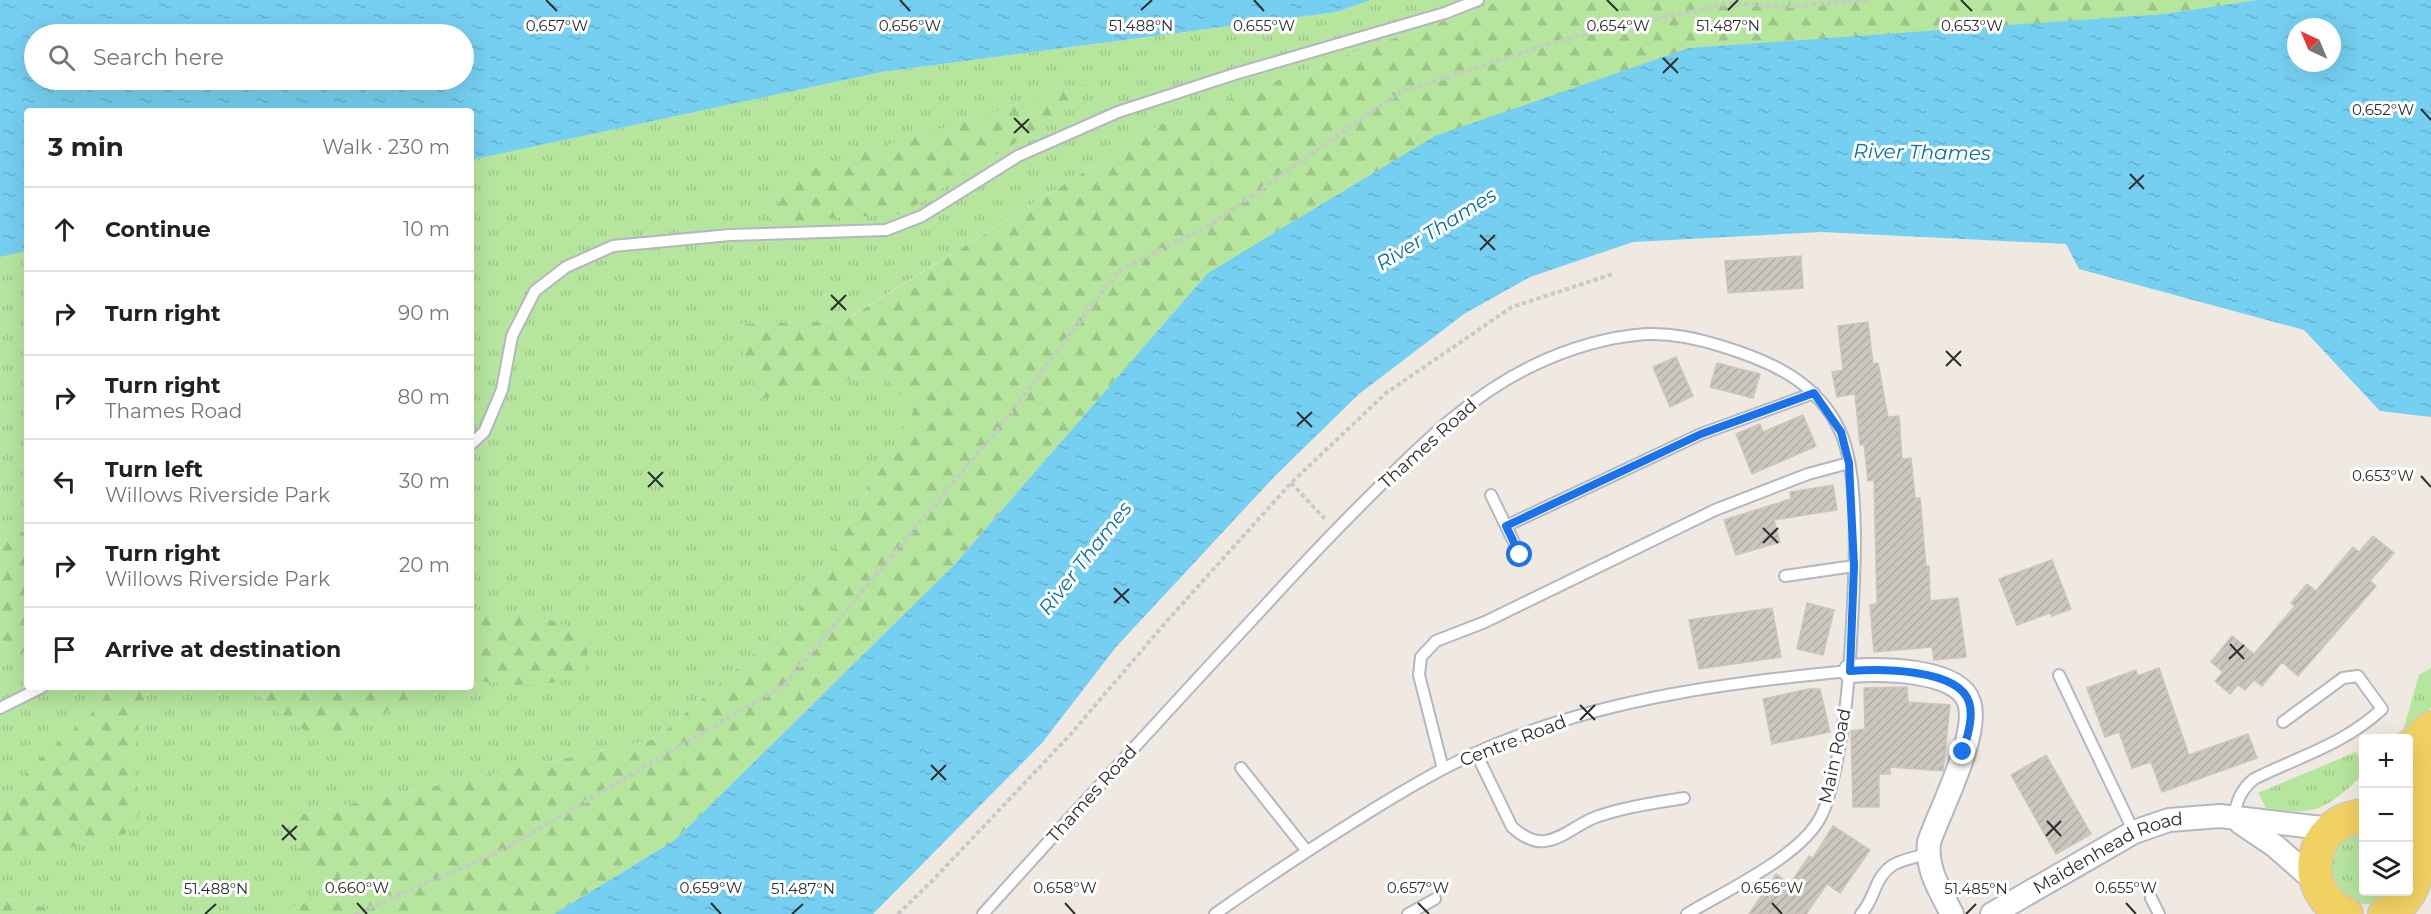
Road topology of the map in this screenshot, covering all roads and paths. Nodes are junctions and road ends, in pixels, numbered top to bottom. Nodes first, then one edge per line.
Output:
1 (1478, 0) edge
2 (1871, 0) edge
3 (1613, 274) dead end
4 (1814, 393) junction
5 (474, 441) edge
6 (1849, 463) junction
7 (1291, 483) junction
8 (1491, 495) dead end
9 (1506, 526) junction
10 (1335, 530) junction
11 (1520, 555) dead end
12 (1854, 566) junction
13 (1785, 576) dead end
14 (1850, 671) junction
15 (2059, 675) dead end
16 (36, 690) edge
17 (0, 708) edge
18 (2283, 722) dead end
19 (2431, 728) edge
20 (2413, 745) edge
21 (1476, 753) junction
22 (2431, 765) edge
23 (1241, 768) dead end
24 (1443, 769) junction
25 (1684, 798) dead end
26 (2359, 805) edge
27 (2233, 819) junction
28 (2345, 823) edge
29 (2134, 832) junction
30 (1306, 850) junction
31 (1928, 854) junction
32 (2418, 859) edge
33 (2320, 896) edge
34 (2151, 898) dead end
35 (1435, 899) dead end
36 (2006, 910) edge
37 (355, 914) edge
38 (898, 914) edge
39 (983, 914) edge
40 (1215, 914) edge
41 (1408, 914) edge
42 (1686, 914) edge
43 (1861, 914) edge
44 (1952, 914) edge
45 (2159, 914) edge
46 (2346, 914) edge
47 (2388, 914) edge

1 - 5 lane
2 - 37 path
3 - 7 path
4 - 6 lane, Thames Road
4 - 9 lane
4 - 10 lane, Thames Road
6 - 12 lane, Thames Road
6 - 24 lane
7 - 10 path
7 - 38 path
8 - 9 lane
9 - 11 lane
10 - 39 lane, Thames Road
12 - 13 lane
12 - 14 lane, Thames Road
14 - 21 lane, Centre Road
14 - 31 street
14 - 42 lane, Main Road
15 - 29 lane
16 - 17 lane
18 - 27 lane
19 - 20 main road
21 - 24 lane, Centre Road
21 - 25 lane
22 - 32 main road
23 - 30 lane
24 - 30 lane, Centre Road
26 - 28 main road
27 - 28 street, Maidenhead Road
27 - 29 street, Maidenhead Road
27 - 33 street
28 - 33 main road
29 - 36 street, Maidenhead Road
30 - 40 lane, Centre Road
31 - 43 lane
31 - 44 street
32 - 47 main road
33 - 46 main road
34 - 45 lane
35 - 41 lane

